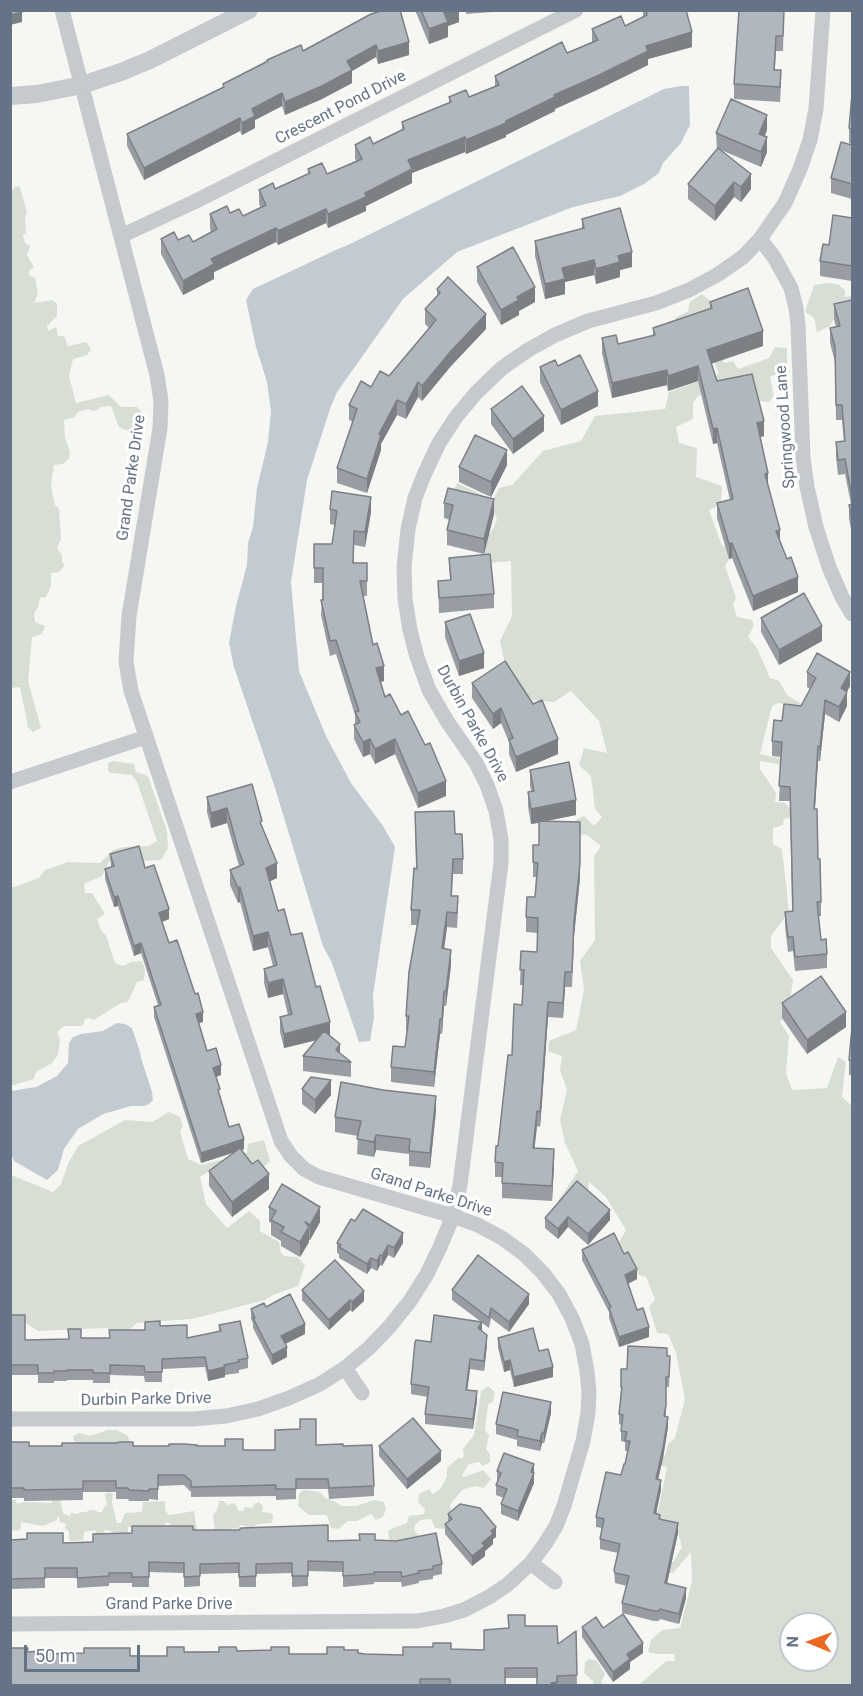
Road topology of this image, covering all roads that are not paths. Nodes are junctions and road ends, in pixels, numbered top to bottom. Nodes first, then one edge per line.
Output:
1 (62, 10) edge
2 (249, 10) edge
3 (576, 10) edge
4 (823, 10) edge
5 (82, 85) junction
6 (10, 96) edge
7 (121, 237) junction
8 (760, 239) junction
9 (852, 614) edge
10 (146, 737) junction
11 (10, 782) edge
12 (453, 1216) junction
13 (345, 1368) junction
14 (362, 1393) dead end
15 (10, 1419) edge
16 (531, 1563) junction
17 (555, 1582) dead end
18 (10, 1624) edge

1 - 5 street, Grand Parke Drive
2 - 5 street
3 - 7 street, Crescent Pond Drive
4 - 8 street, Durbin Parke Drive
5 - 6 street
5 - 7 street, Grand Parke Drive
7 - 10 street, Grand Parke Drive
8 - 9 street, Springwood Lane
8 - 12 street, Durbin Parke Drive
10 - 11 street
10 - 12 street, Grand Parke Drive
12 - 13 street, Durbin Parke Drive
12 - 16 street, Grand Parke Drive
13 - 14 street
13 - 15 street, Durbin Parke Drive
16 - 17 street
16 - 18 street, Grand Parke Drive

